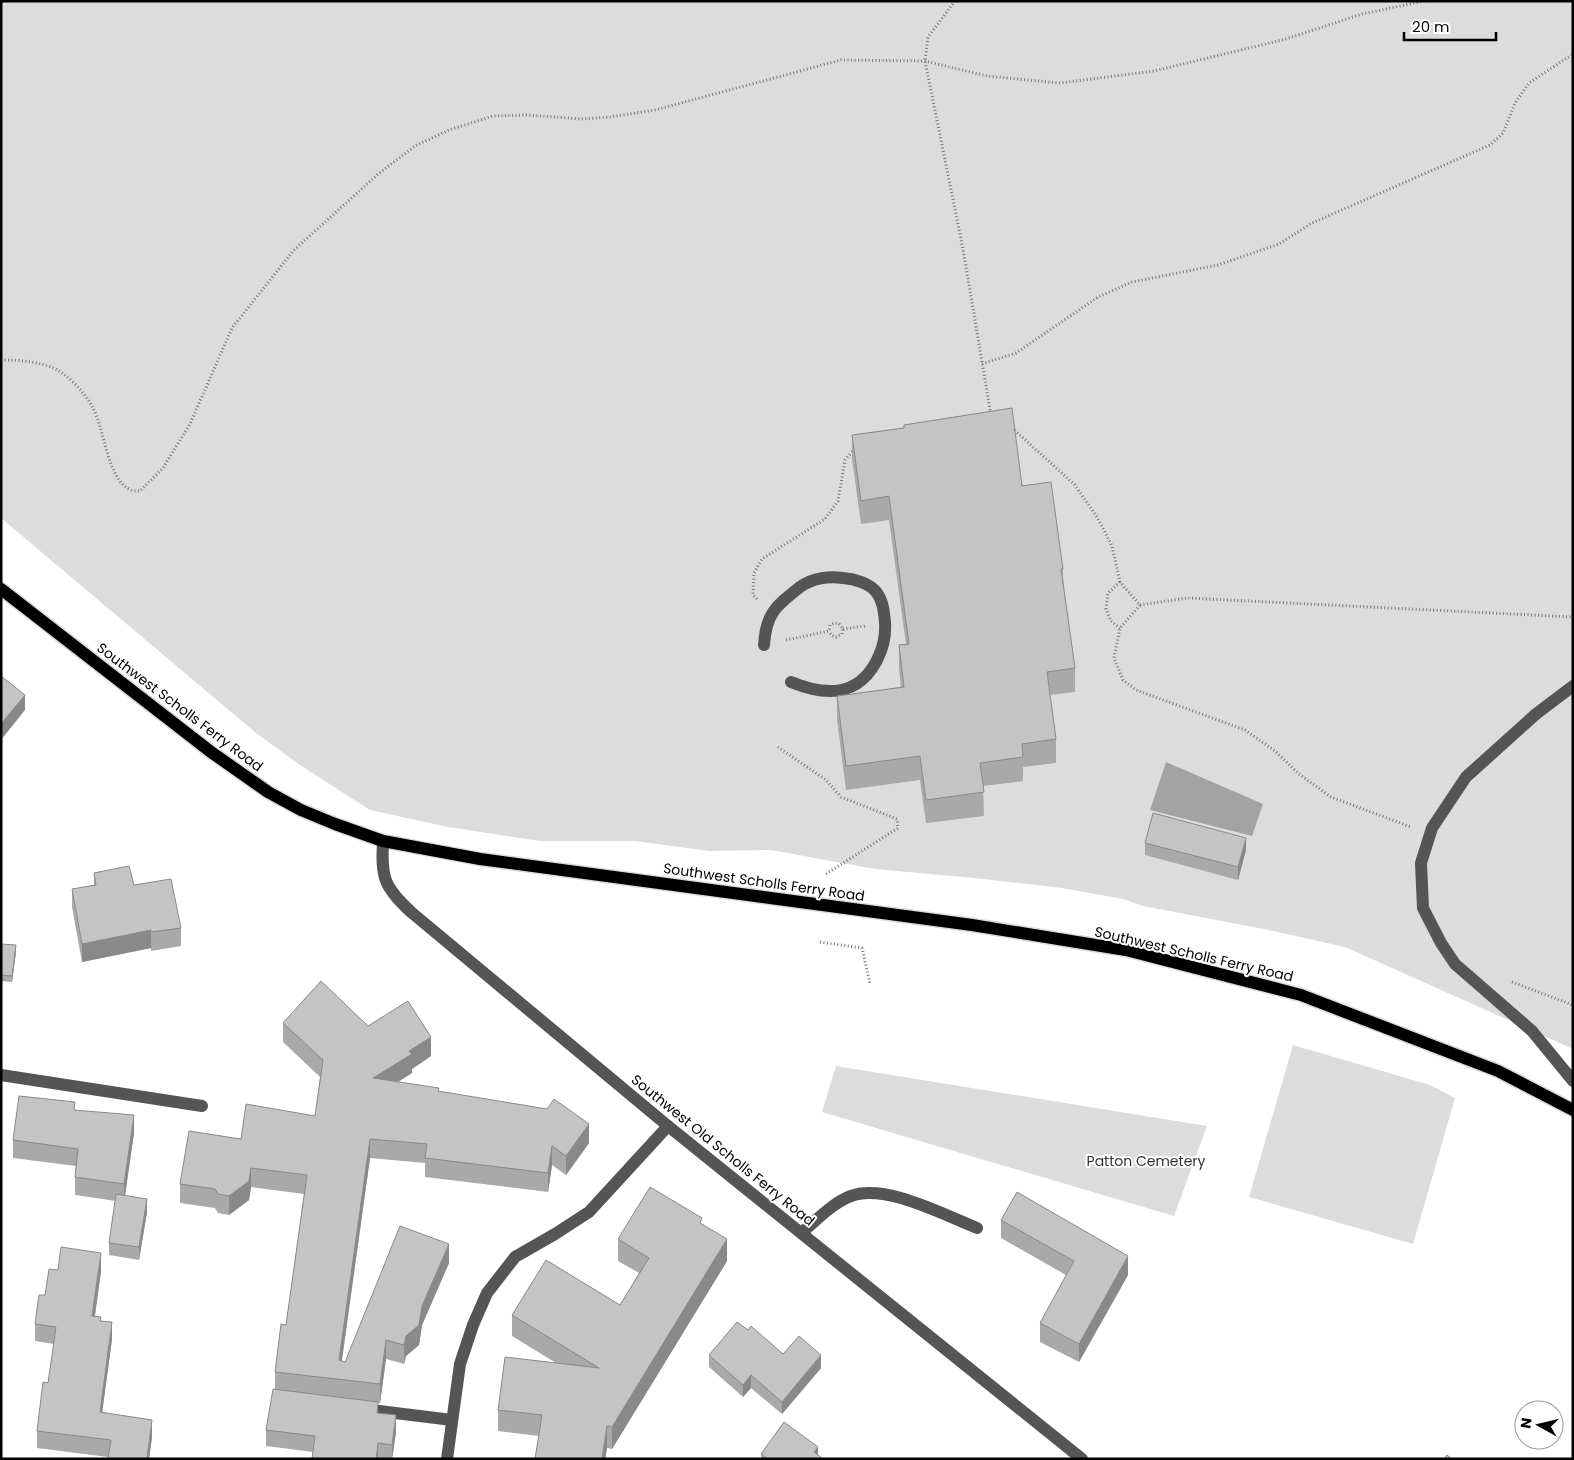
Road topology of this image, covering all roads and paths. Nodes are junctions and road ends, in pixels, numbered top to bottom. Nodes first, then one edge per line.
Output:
1 (955, 1) edge
2 (1424, 1) edge
3 (1573, 54) edge
4 (925, 62) junction
5 (1, 360) edge
6 (982, 364) junction
7 (992, 424) edge
8 (1011, 427) edge
9 (855, 449) edge
10 (1120, 582) junction
11 (1, 589) edge
12 (1140, 605) junction
13 (770, 614) junction
14 (1573, 617) edge
15 (1120, 628) junction
16 (828, 630) junction
17 (764, 645) joint
18 (791, 682) dead end
19 (1573, 686) edge
20 (778, 747) dead end
21 (1430, 835) junction
22 (383, 841) junction
23 (826, 874) dead end
24 (820, 942) dead end
25 (870, 984) dead end
26 (1, 1075) edge
27 (1573, 1081) edge
28 (202, 1106) dead end
29 (1573, 1110) edge
30 (668, 1126) junction
31 (977, 1228) dead end
32 (801, 1233) junction
33 (355, 1408) edge
34 (452, 1420) junction
35 (446, 1459) edge
36 (1082, 1459) edge

1 - 4 path
2 - 4 path
3 - 6 path
4 - 5 path
4 - 6 path
6 - 7 path
8 - 10 path
9 - 13 path
10 - 12 path
10 - 15 path
11 - 22 main road, Southwest Scholls Ferry Road
12 - 14 path
12 - 15 path
13 - 17 street
13 - 18 street
15 - 21 path
16 - 16 path
16 - 17 path
19 - 21 street
20 - 23 path
21 - 27 street
22 - 29 main road, Southwest Scholls Ferry Road
22 - 30 street, Southwest Old Scholls Ferry Road
24 - 25 path
26 - 28 street
30 - 32 street, Southwest Old Scholls Ferry Road
30 - 34 street
31 - 32 street
32 - 36 street, Southwest Old Scholls Ferry Road
33 - 34 street
34 - 35 street

